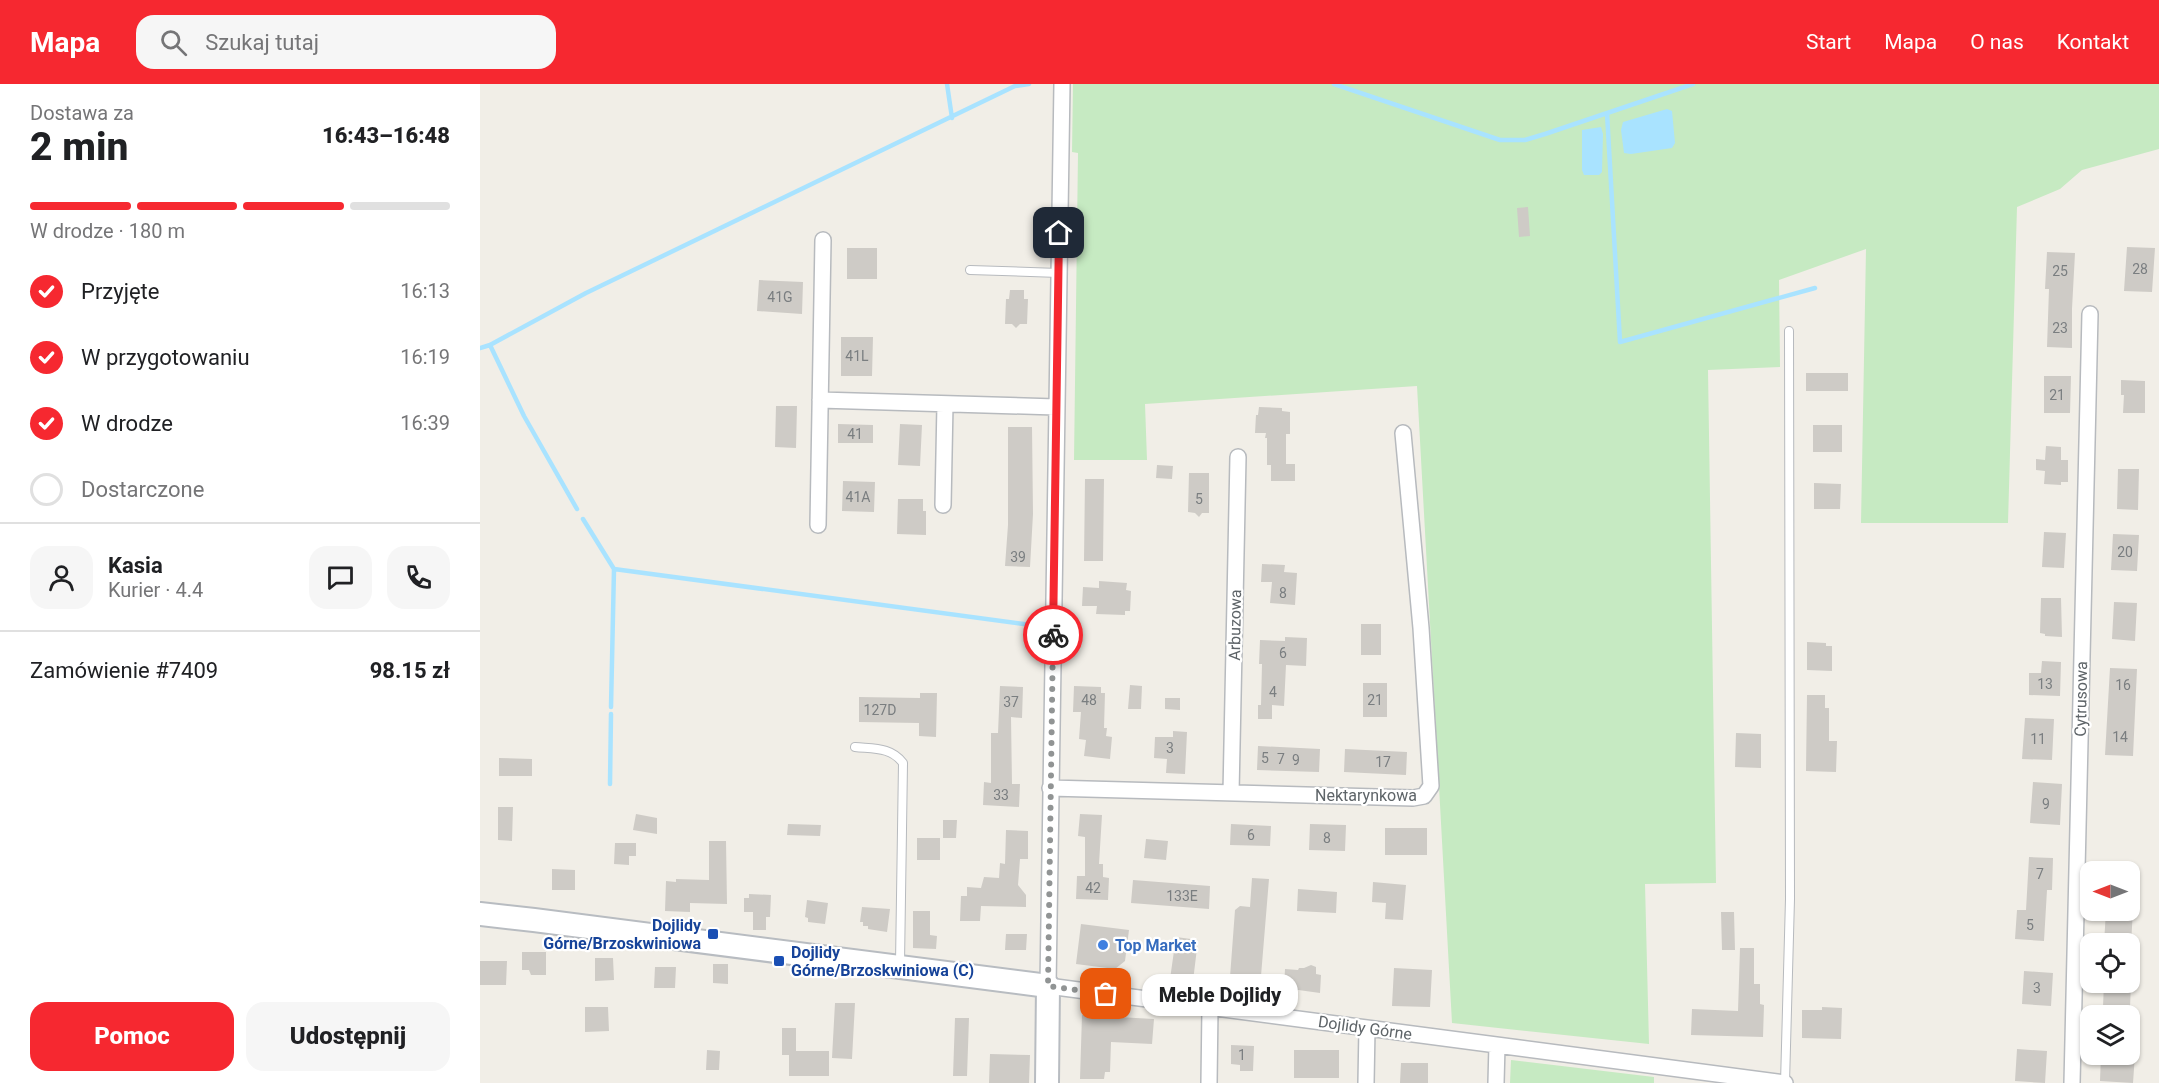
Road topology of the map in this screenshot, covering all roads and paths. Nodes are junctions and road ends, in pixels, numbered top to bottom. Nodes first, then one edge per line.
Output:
1 (1062, 84) edge
2 (823, 240) dead end
3 (970, 270) dead end
4 (1059, 273) junction
5 (2090, 314) dead end
6 (1790, 331) dead end
7 (820, 400) junction
8 (945, 404) junction
9 (1056, 407) junction
10 (1403, 433) dead end
11 (1238, 457) dead end
12 (943, 505) dead end
13 (818, 525) dead end
14 (855, 747) dead end
15 (1050, 788) junction
16 (1231, 793) junction
17 (480, 914) edge
18 (900, 967) junction
19 (1048, 986) junction
20 (1210, 1008) junction
21 (1367, 1028) junction
22 (1497, 1045) junction
23 (1731, 1079) edge
24 (1047, 1083) edge
25 (1209, 1083) edge
26 (1366, 1083) edge
27 (1496, 1083) edge
28 (1785, 1083) edge
29 (2072, 1083) edge

1 - 4 street
2 - 7 street
3 - 4 lane
4 - 9 street
5 - 29 street, Cytrusowa
6 - 28 lane
7 - 8 street
7 - 13 street
8 - 9 street
8 - 12 street
9 - 15 street
10 - 16 street, Nektarynkowa
11 - 16 street, Arbuzowa
14 - 18 lane
15 - 16 street, Nektarynkowa
15 - 19 street
17 - 18 street, Dojlidy Górne
18 - 19 street, Dojlidy Górne
19 - 20 street, Dojlidy Górne
19 - 24 street
20 - 21 street, Dojlidy Górne
20 - 25 street
21 - 22 street, Dojlidy Górne
21 - 26 street
22 - 23 street, Dojlidy Górne
22 - 27 street
23 - 28 street, Dojlidy Górne

